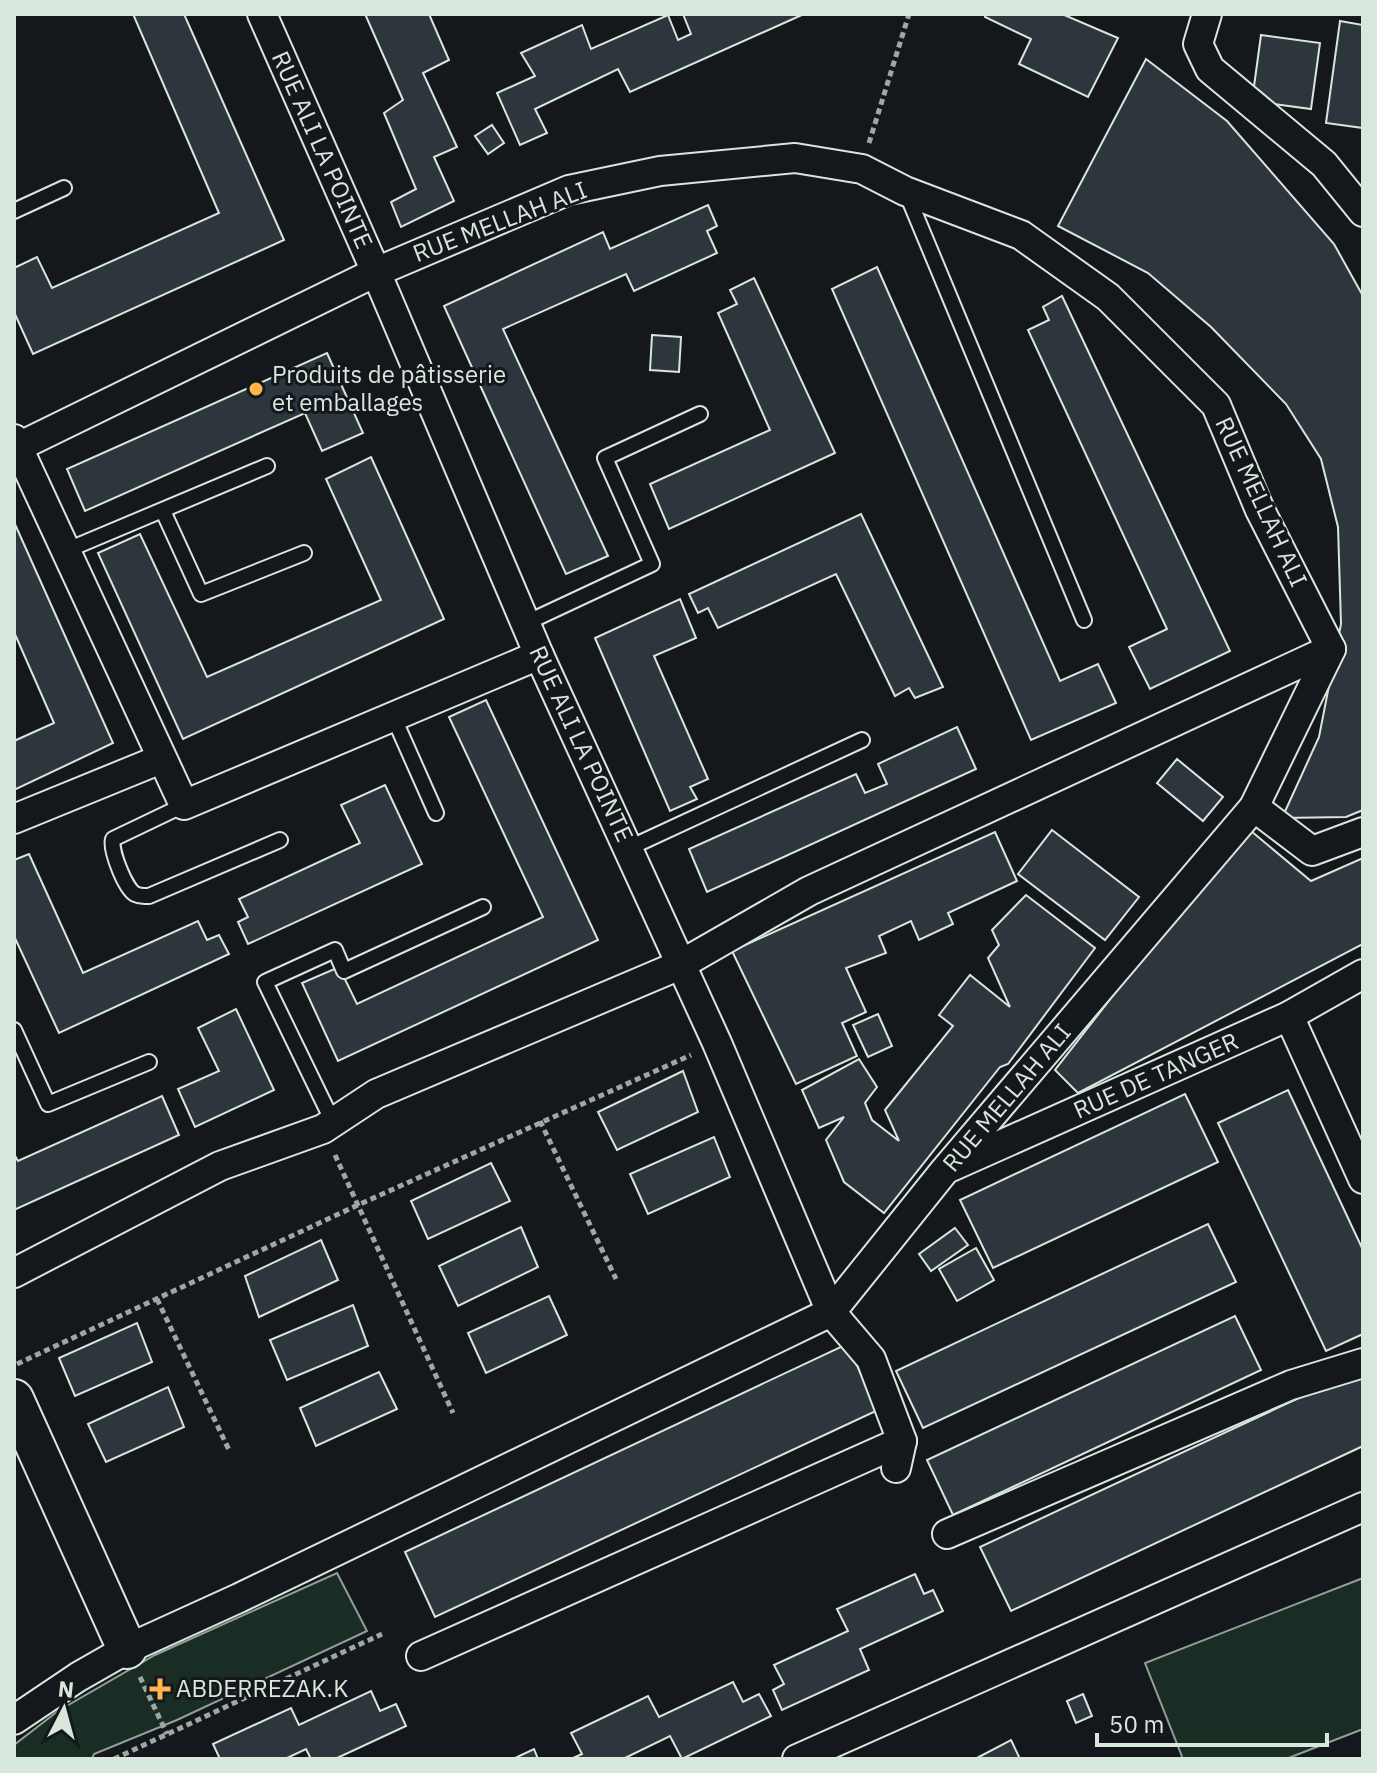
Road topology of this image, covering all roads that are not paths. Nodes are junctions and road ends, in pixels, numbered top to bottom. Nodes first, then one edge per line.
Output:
1 (262, 14) edge
2 (1207, 14) edge
3 (64, 188) dead end
4 (905, 191) junction
5 (14, 211) edge
6 (1363, 212) edge
7 (376, 272) junction
8 (700, 414) dead end
9 (15, 445) edge
10 (267, 466) dead end
11 (163, 511) junction
12 (65, 551) junction
13 (304, 553) dead end
14 (1084, 620) dead end
15 (526, 623) junction
16 (1331, 649) junction
17 (539, 655) junction
18 (393, 716) junction
19 (862, 740) dead end
20 (161, 759) junction
21 (184, 805) junction
22 (1254, 807) junction
23 (436, 813) dead end
24 (14, 819) edge
25 (1363, 832) edge
26 (280, 840) dead end
27 (629, 848) junction
28 (483, 907) dead end
29 (680, 965) junction
30 (1363, 974) edge
31 (1289, 1016) junction
32 (14, 1030) edge
33 (149, 1062) dead end
34 (328, 1127) junction
35 (945, 1170) junction
36 (1363, 1179) edge
37 (14, 1273) edge
38 (831, 1312) junction
39 (1363, 1363) edge
40 (14, 1399) edge
41 (1363, 1507) edge
42 (947, 1534) dead end
43 (127, 1649) junction
44 (421, 1656) dead end
45 (14, 1720) edge
46 (797, 1759) edge

1 - 7 street, RUE ALI LA POINTE
2 - 6 street
3 - 5 lane
4 - 7 street, RUE MELLAH ALI
4 - 14 lane
4 - 16 street, RUE MELLAH ALI
7 - 9 street, RUE MELLAH ALI
7 - 15 street, RUE ALI LA POINTE
8 - 15 lane
9 - 12 street
10 - 11 lane
11 - 12 lane
11 - 13 lane
12 - 20 street
15 - 17 street, RUE ALI LA POINTE
16 - 22 street, RUE MELLAH ALI
16 - 29 street
17 - 18 street
17 - 27 street, RUE ALI LA POINTE
18 - 21 street
18 - 23 lane
19 - 27 lane
20 - 21 street
20 - 24 street
21 - 26 lane
22 - 25 street
22 - 35 street, RUE MELLAH ALI
27 - 29 street, RUE ALI LA POINTE
28 - 34 lane
29 - 34 street
29 - 38 street, RUE ALI LA POINTE
30 - 31 street, RUE DE TANGER
31 - 35 street, RUE DE TANGER
31 - 36 street
32 - 33 lane
34 - 37 street
35 - 38 street, RUE MELLAH ALI
38 - 43 street
38 - 44 street, RUE ALI LA POINTE
39 - 42 street
40 - 43 street
41 - 46 street
43 - 45 street

